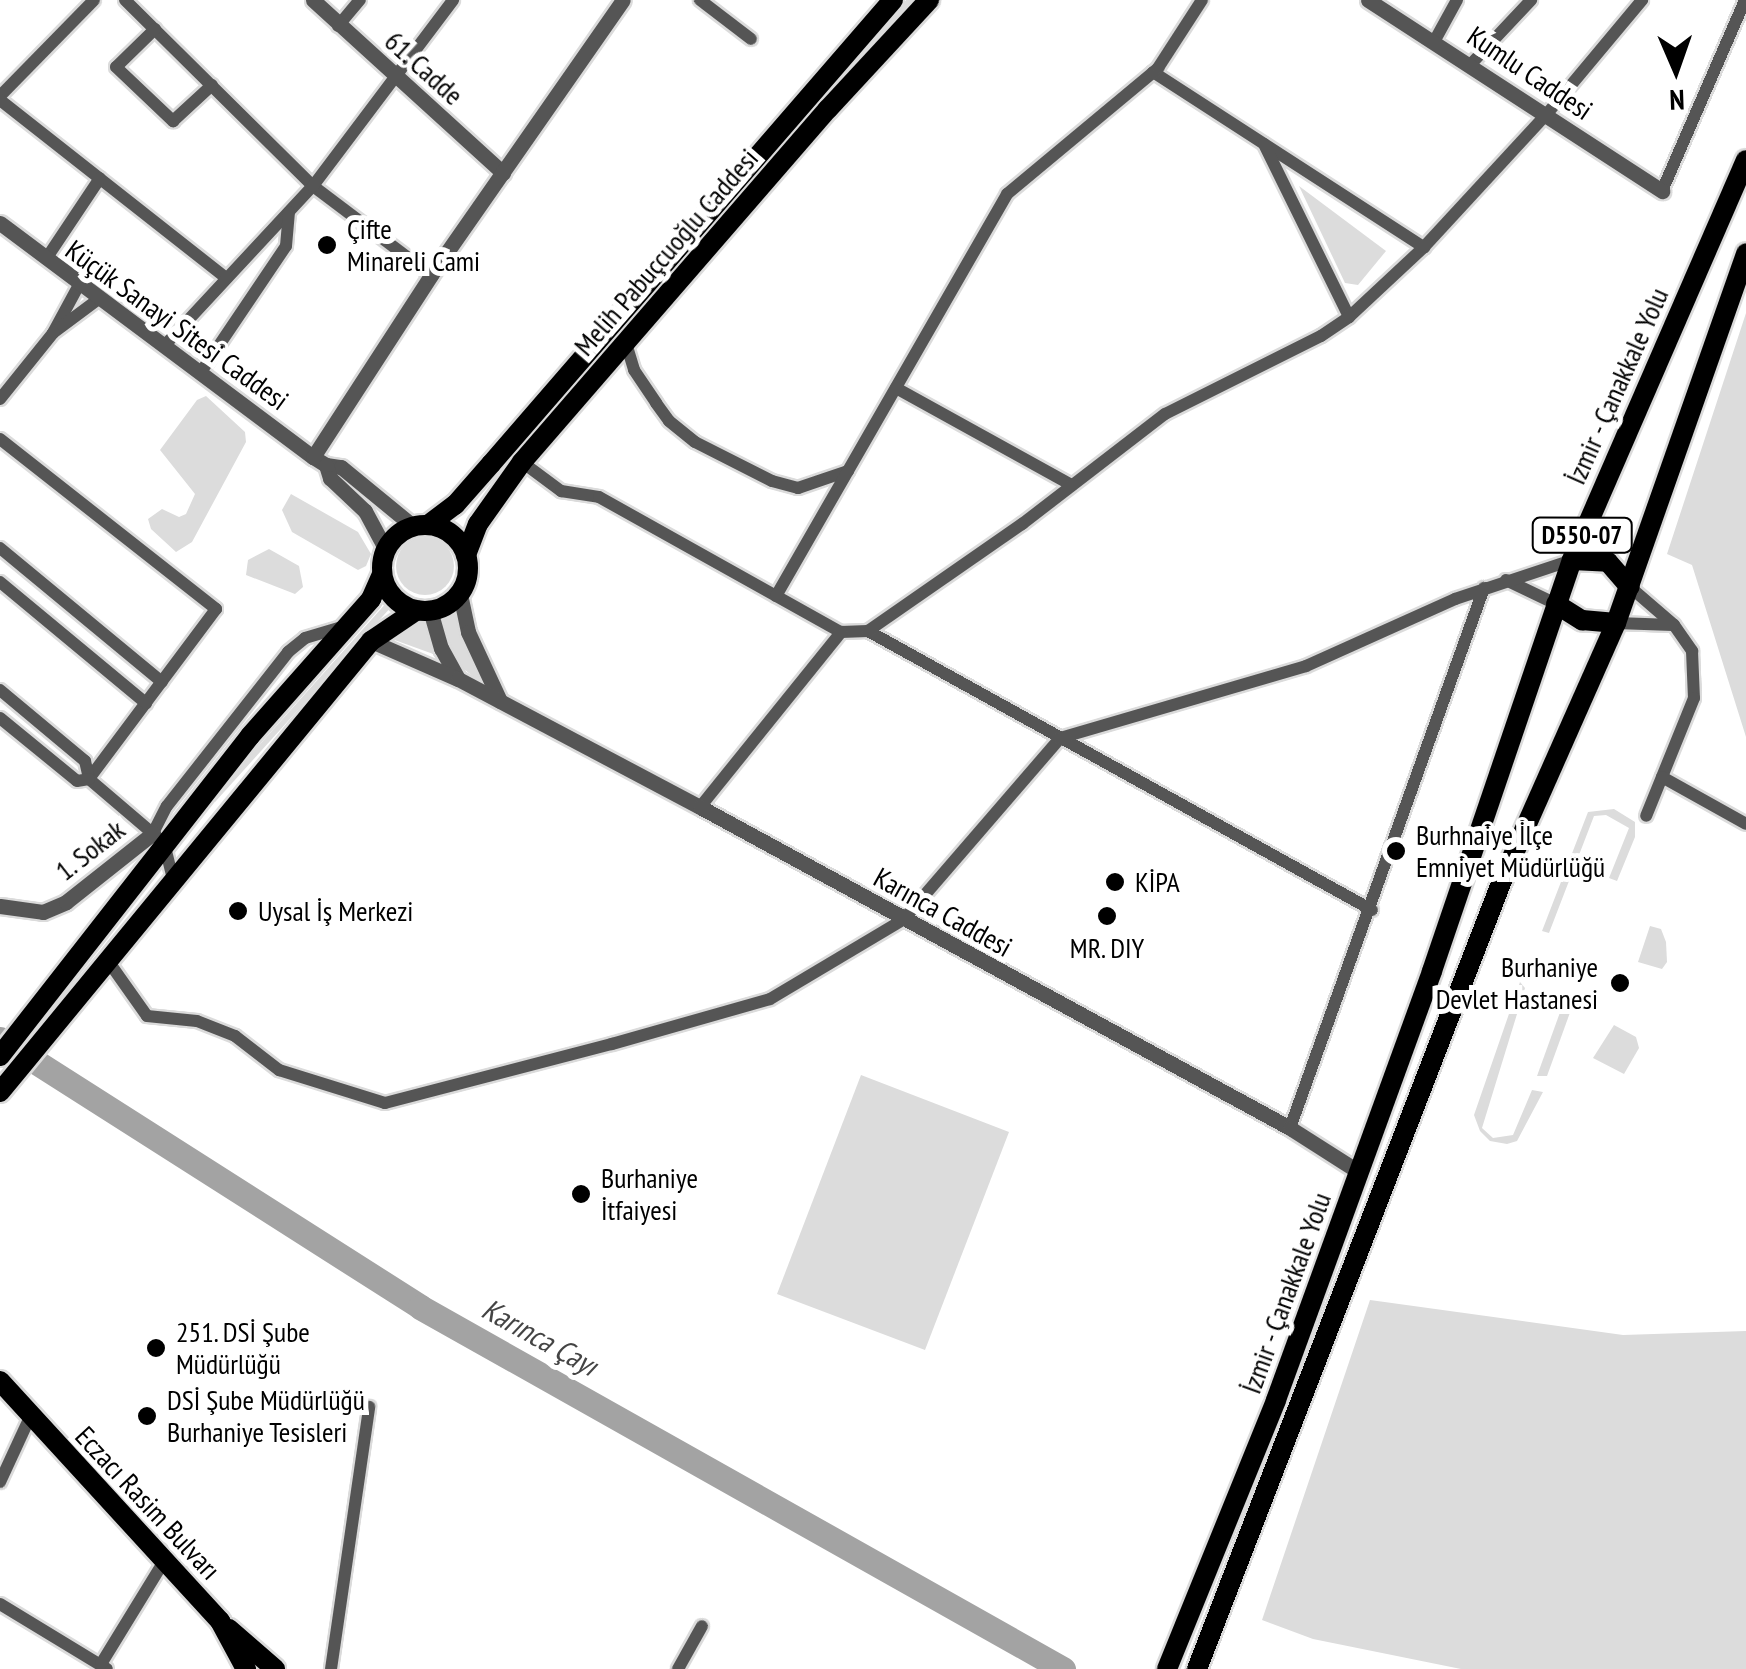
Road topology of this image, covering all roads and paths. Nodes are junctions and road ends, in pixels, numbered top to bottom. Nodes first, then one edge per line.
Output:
1 (94, 0) edge
2 (125, 0) edge
3 (313, 0) edge
4 (360, 0) edge
5 (453, 0) edge
6 (622, 0) edge
7 (700, 0) edge
8 (893, 0) edge
9 (929, 0) edge
10 (1202, 0) edge
11 (1457, 0) edge
12 (1530, 0) edge
13 (1642, 0) edge
14 (1744, 0) edge
15 (1373, 1) edge
16 (338, 26) junction
17 (155, 29) junction
18 (750, 39) dead end
19 (1435, 40) junction
20 (1471, 64) junction
21 (1153, 72) junction
22 (398, 77) junction
23 (212, 85) junction
24 (0, 98) edge
25 (1546, 115) junction
26 (1264, 144) junction
27 (1746, 160) edge
28 (503, 173) junction
29 (100, 178) junction
30 (314, 186) junction
31 (1662, 191) joint
32 (288, 212) junction
33 (0, 223) edge
34 (1424, 247) junction
35 (1746, 254) edge
36 (46, 259) junction
37 (431, 276) junction
38 (226, 278) junction
39 (80, 283) junction
40 (100, 298) junction
41 (1349, 317) junction
42 (53, 333) junction
43 (625, 340) junction
44 (165, 344) junction
45 (201, 372) junction
46 (896, 388) junction
47 (0, 399) edge
48 (0, 439) edge
49 (320, 461) junction
50 (522, 462) junction
51 (848, 471) junction
52 (1072, 485) junction
53 (421, 526) junction
54 (0, 548) edge
55 (386, 550) junction
56 (466, 555) junction
57 (1572, 560) junction
58 (382, 574) junction
59 (1506, 580) junction
60 (0, 582) edge
61 (1630, 587) junction
62 (1484, 588) junction
63 (460, 594) junction
64 (776, 596) junction
65 (1556, 604) junction
66 (424, 610) junction
67 (1616, 623) junction
68 (1674, 625) junction
69 (841, 632) junction
70 (868, 632) junction
71 (371, 641) junction
72 (458, 679) junction
73 (162, 682) junction
74 (0, 690) edge
75 (500, 701) junction
76 (146, 703) junction
77 (0, 718) edge
78 (1060, 738) junction
79 (1662, 778) junction
80 (89, 779) junction
81 (700, 807) junction
82 (1646, 816) dead end
83 (1746, 824) edge
84 (159, 838) junction
85 (173, 878) junction
86 (0, 906) edge
87 (1372, 910) junction
88 (904, 919) junction
89 (106, 958) junction
90 (0, 1056) edge
91 (0, 1092) edge
92 (1290, 1128) junction
93 (1359, 1172) junction
94 (0, 1381) edge
95 (369, 1407) dead end
96 (30, 1417) junction
97 (0, 1482) edge
98 (164, 1561) junction
99 (0, 1604) edge
100 (220, 1621) junction
101 (702, 1626) dead end
102 (104, 1666) edge
103 (246, 1669) edge
104 (275, 1669) edge
105 (331, 1669) edge
106 (678, 1669) edge
107 (1167, 1669) edge
108 (1196, 1669) edge

1 - 24 street
2 - 17 street
3 - 16 street, 61. Cadde
4 - 16 street
5 - 22 street
6 - 28 street
7 - 18 street
8 - 53 main road, Melih Pabuçcuoğlu Caddesi
9 - 43 main road, Melih Pabuçcuoğlu Caddesi
10 - 21 street
11 - 19 street
12 - 20 street
13 - 25 street
14 - 31 street
15 - 19 street, Kumlu Caddesi
16 - 22 street, 61. Cadde
17 - 23 street
17 - 23 street
19 - 20 street, Kumlu Caddesi
20 - 25 street, Kumlu Caddesi
21 - 26 street
21 - 46 street
22 - 28 street, 61. Cadde
22 - 30 street
23 - 30 street
24 - 29 street
25 - 31 street, Kumlu Caddesi
25 - 34 street
26 - 34 street
26 - 41 street
27 - 57 main road, İzmir - Çanakkale Yolu / D550-07
28 - 37 street
29 - 36 street
29 - 38 street
30 - 32 street
30 - 37 street
32 - 38 street
32 - 45 street
33 - 36 street, Küçük Sanayi Sitesi Caddesi
34 - 41 street
35 - 61 main road, D550-07
36 - 39 street, Küçük Sanayi Sitesi Caddesi
37 - 49 street
38 - 44 street
39 - 40 street, Küçük Sanayi Sitesi Caddesi
39 - 42 street
40 - 42 street
40 - 44 street, Küçük Sanayi Sitesi Caddesi
41 - 52 street
42 - 47 street
43 - 50 main road, Melih Pabuçcuoğlu Caddesi
43 - 51 street
44 - 45 street, Küçük Sanayi Sitesi Caddesi
45 - 49 street, Küçük Sanayi Sitesi Caddesi
46 - 51 street
46 - 52 street
48 - 73 street
49 - 53 street, Küçük Sanayi Sitesi Caddesi
49 - 55 street, Küçük Sanayi Sitesi Caddesi
50 - 56 main road, Melih Pabuçcuoğlu Caddesi
50 - 64 street
51 - 64 street
52 - 70 street
53 - 55 main road
53 - 56 main road
54 - 73 street
55 - 58 main road
56 - 63 main road
57 - 59 street
57 - 61 main road
57 - 65 main road, İzmir - Çanakkale Yolu / D550-07
58 - 66 main road
58 - 84 main road
59 - 62 street
59 - 65 street
60 - 76 street
61 - 67 main road, D550-07
61 - 68 street
62 - 78 street
62 - 87 street
63 - 66 main road
63 - 75 street
64 - 69 street
65 - 67 main road
65 - 93 main road, İzmir - Çanakkale Yolu / D550-07
66 - 71 main road
66 - 72 street
67 - 68 street
67 - 108 main road, D550-07
68 - 79 street
69 - 70 street
69 - 81 street
70 - 78 street
71 - 72 street, Karınca Caddesi
71 - 85 main road
72 - 75 street, Karınca Caddesi
73 - 76 street
74 - 80 street
75 - 81 street, Karınca Caddesi
76 - 80 street
77 - 80 street
78 - 87 street
78 - 88 street
79 - 82 street
79 - 83 street
80 - 84 street
81 - 88 street, Karınca Caddesi
84 - 85 street
84 - 86 street, 1. Sokak
84 - 90 main road
85 - 89 main road
87 - 92 street
88 - 89 street
88 - 92 street, Karınca Caddesi
89 - 91 main road
92 - 93 street, Karınca Caddesi
93 - 107 main road, İzmir - Çanakkale Yolu / D550-07
94 - 96 main road, Eczacı Rasim Bulvarı
95 - 105 street
96 - 97 street
96 - 98 main road, Eczacı Rasim Bulvarı
98 - 100 main road, Eczacı Rasim Bulvarı
98 - 102 street
99 - 102 street
100 - 103 main road, Eczacı Rasim Bulvarı
100 - 104 main road
101 - 106 street

